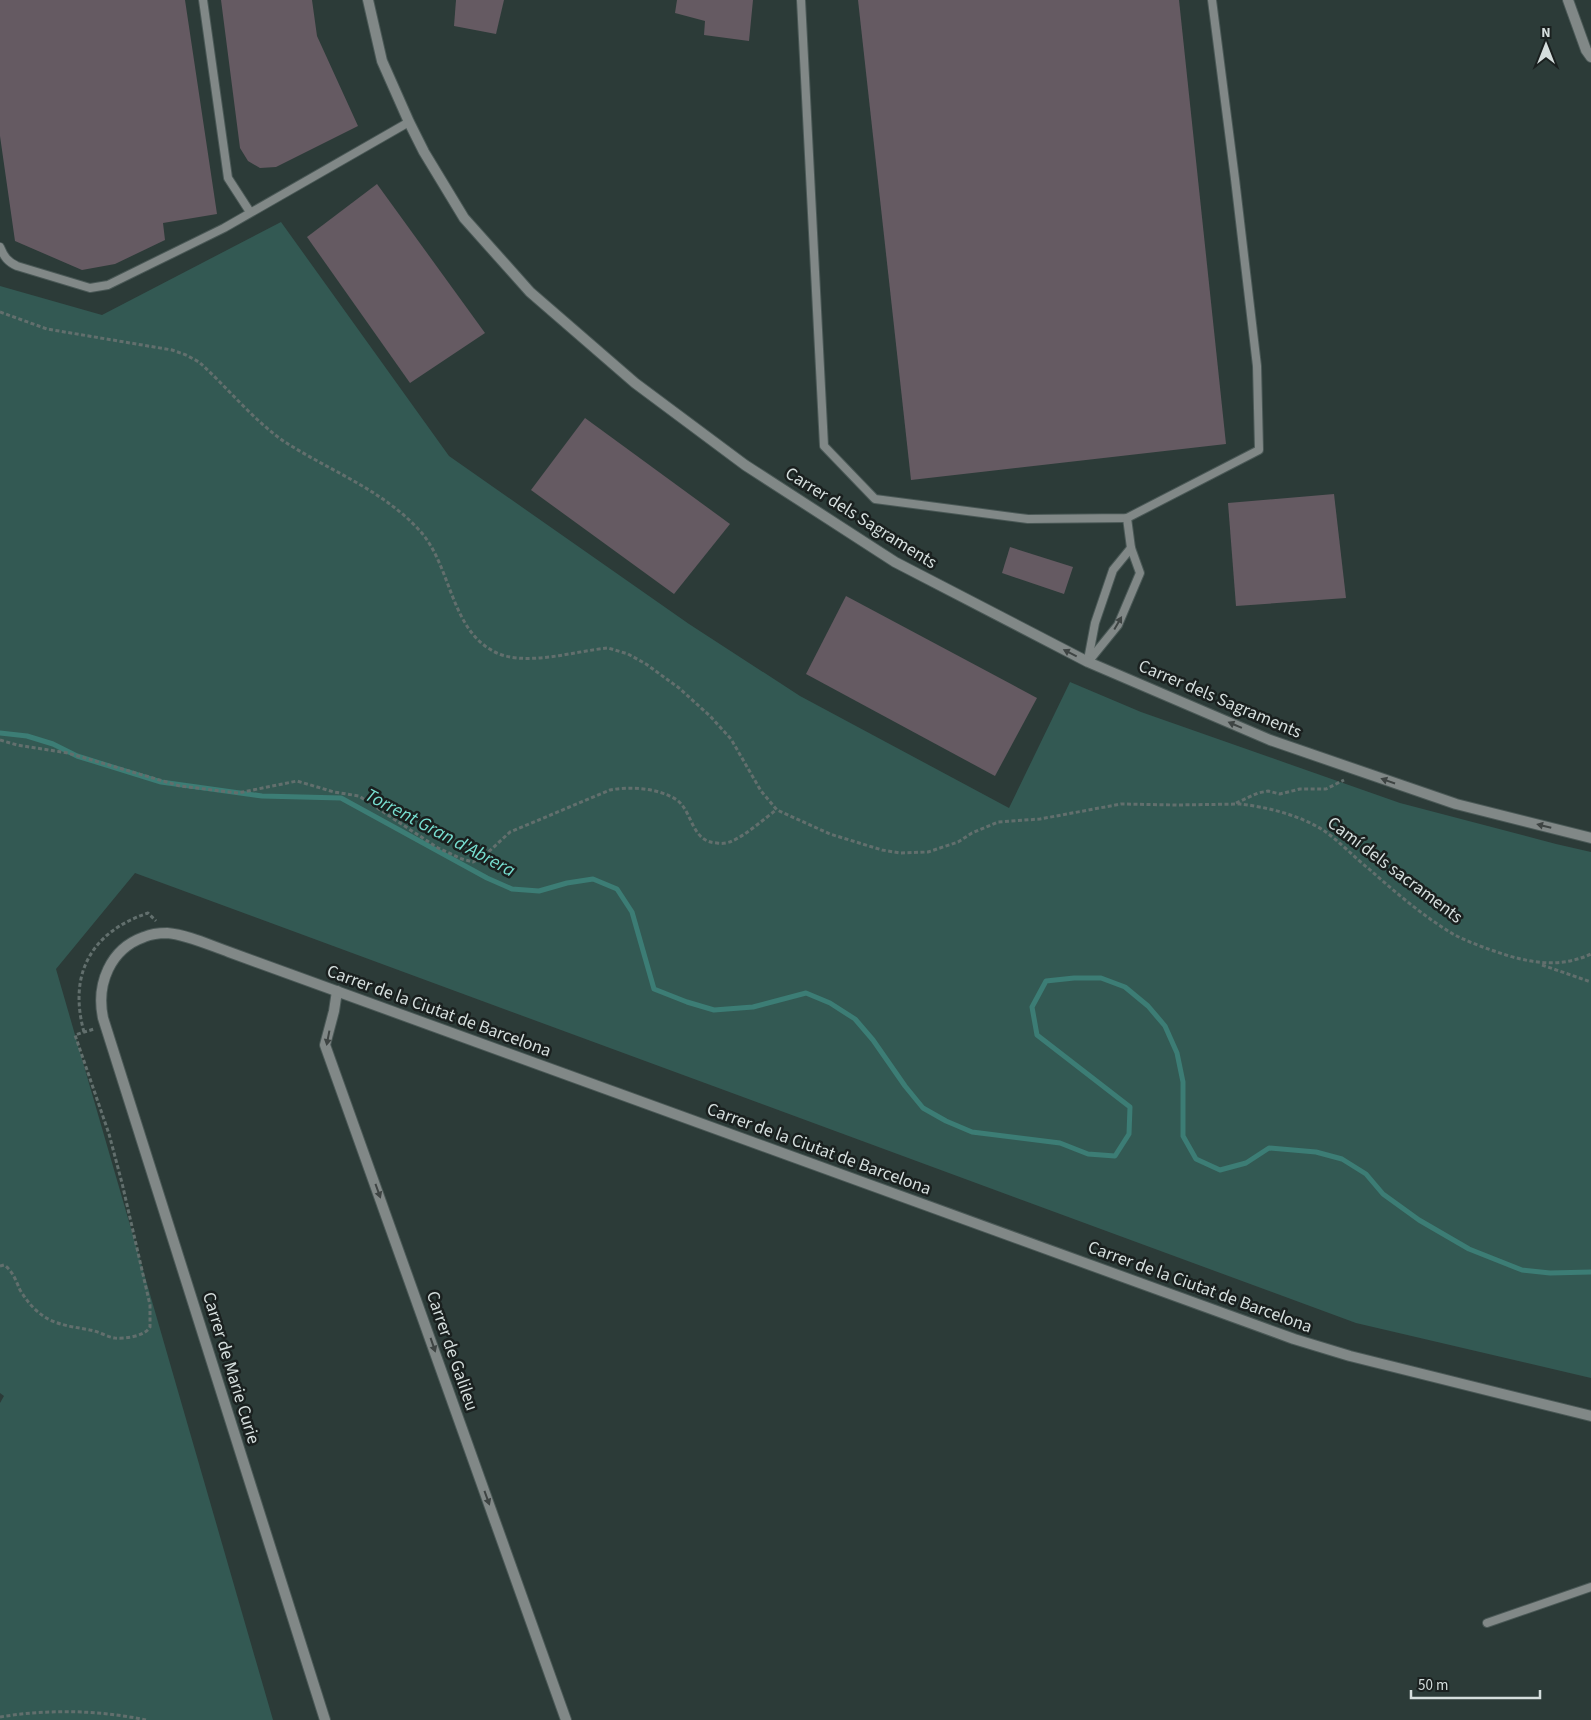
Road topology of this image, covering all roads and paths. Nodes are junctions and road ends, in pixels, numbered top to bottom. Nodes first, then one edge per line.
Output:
1 (203, 0) edge
2 (368, 0) edge
3 (801, 0) edge
4 (1212, 0) edge
5 (1568, 0) edge
6 (1591, 57) edge
7 (409, 122) junction
8 (250, 212) junction
9 (0, 247) edge
10 (0, 312) edge
11 (1128, 518) junction
12 (1131, 548) junction
13 (1088, 662) junction
14 (0, 740) edge
15 (1361, 771) junction
16 (1233, 804) junction
17 (777, 810) junction
18 (1591, 838) edge
19 (1591, 954) edge
20 (1534, 962) junction
21 (1591, 982) edge
22 (337, 991) junction
23 (105, 1025) joint
24 (84, 1032) dead end
25 (0, 1266) edge
26 (1591, 1416) edge
27 (1591, 1587) edge
28 (1487, 1623) dead end
29 (0, 1717) edge
30 (146, 1720) edge
31 (324, 1720) edge
32 (566, 1720) edge

1 - 8 lane
2 - 7 street, Carrer dels Sagraments
3 - 11 lane
4 - 11 lane
5 - 6 street
7 - 8 lane
13 -> 7 street, Carrer dels Sagraments
8 - 9 lane
10 - 17 path
11 - 12 lane
12 - 13 lane
13 -> 12 lane
15 -> 13 street, Carrer dels Sagraments
14 - 17 path
15 - 16 path
18 -> 15 street, Carrer dels Sagraments
16 - 17 path, Camí dels sacraments
16 - 20 path, Camí dels sacraments
19 - 20 path, Camí dels sacraments
20 - 21 path
22 - 23 street, Carrer de la Ciutat de Barcelona
22 - 26 street, Carrer de la Ciutat de Barcelona
22 -> 32 street, Carrer de Galileu
23 - 31 street, Carrer de Marie Curie
24 - 25 path
27 - 28 lane
29 - 30 path

